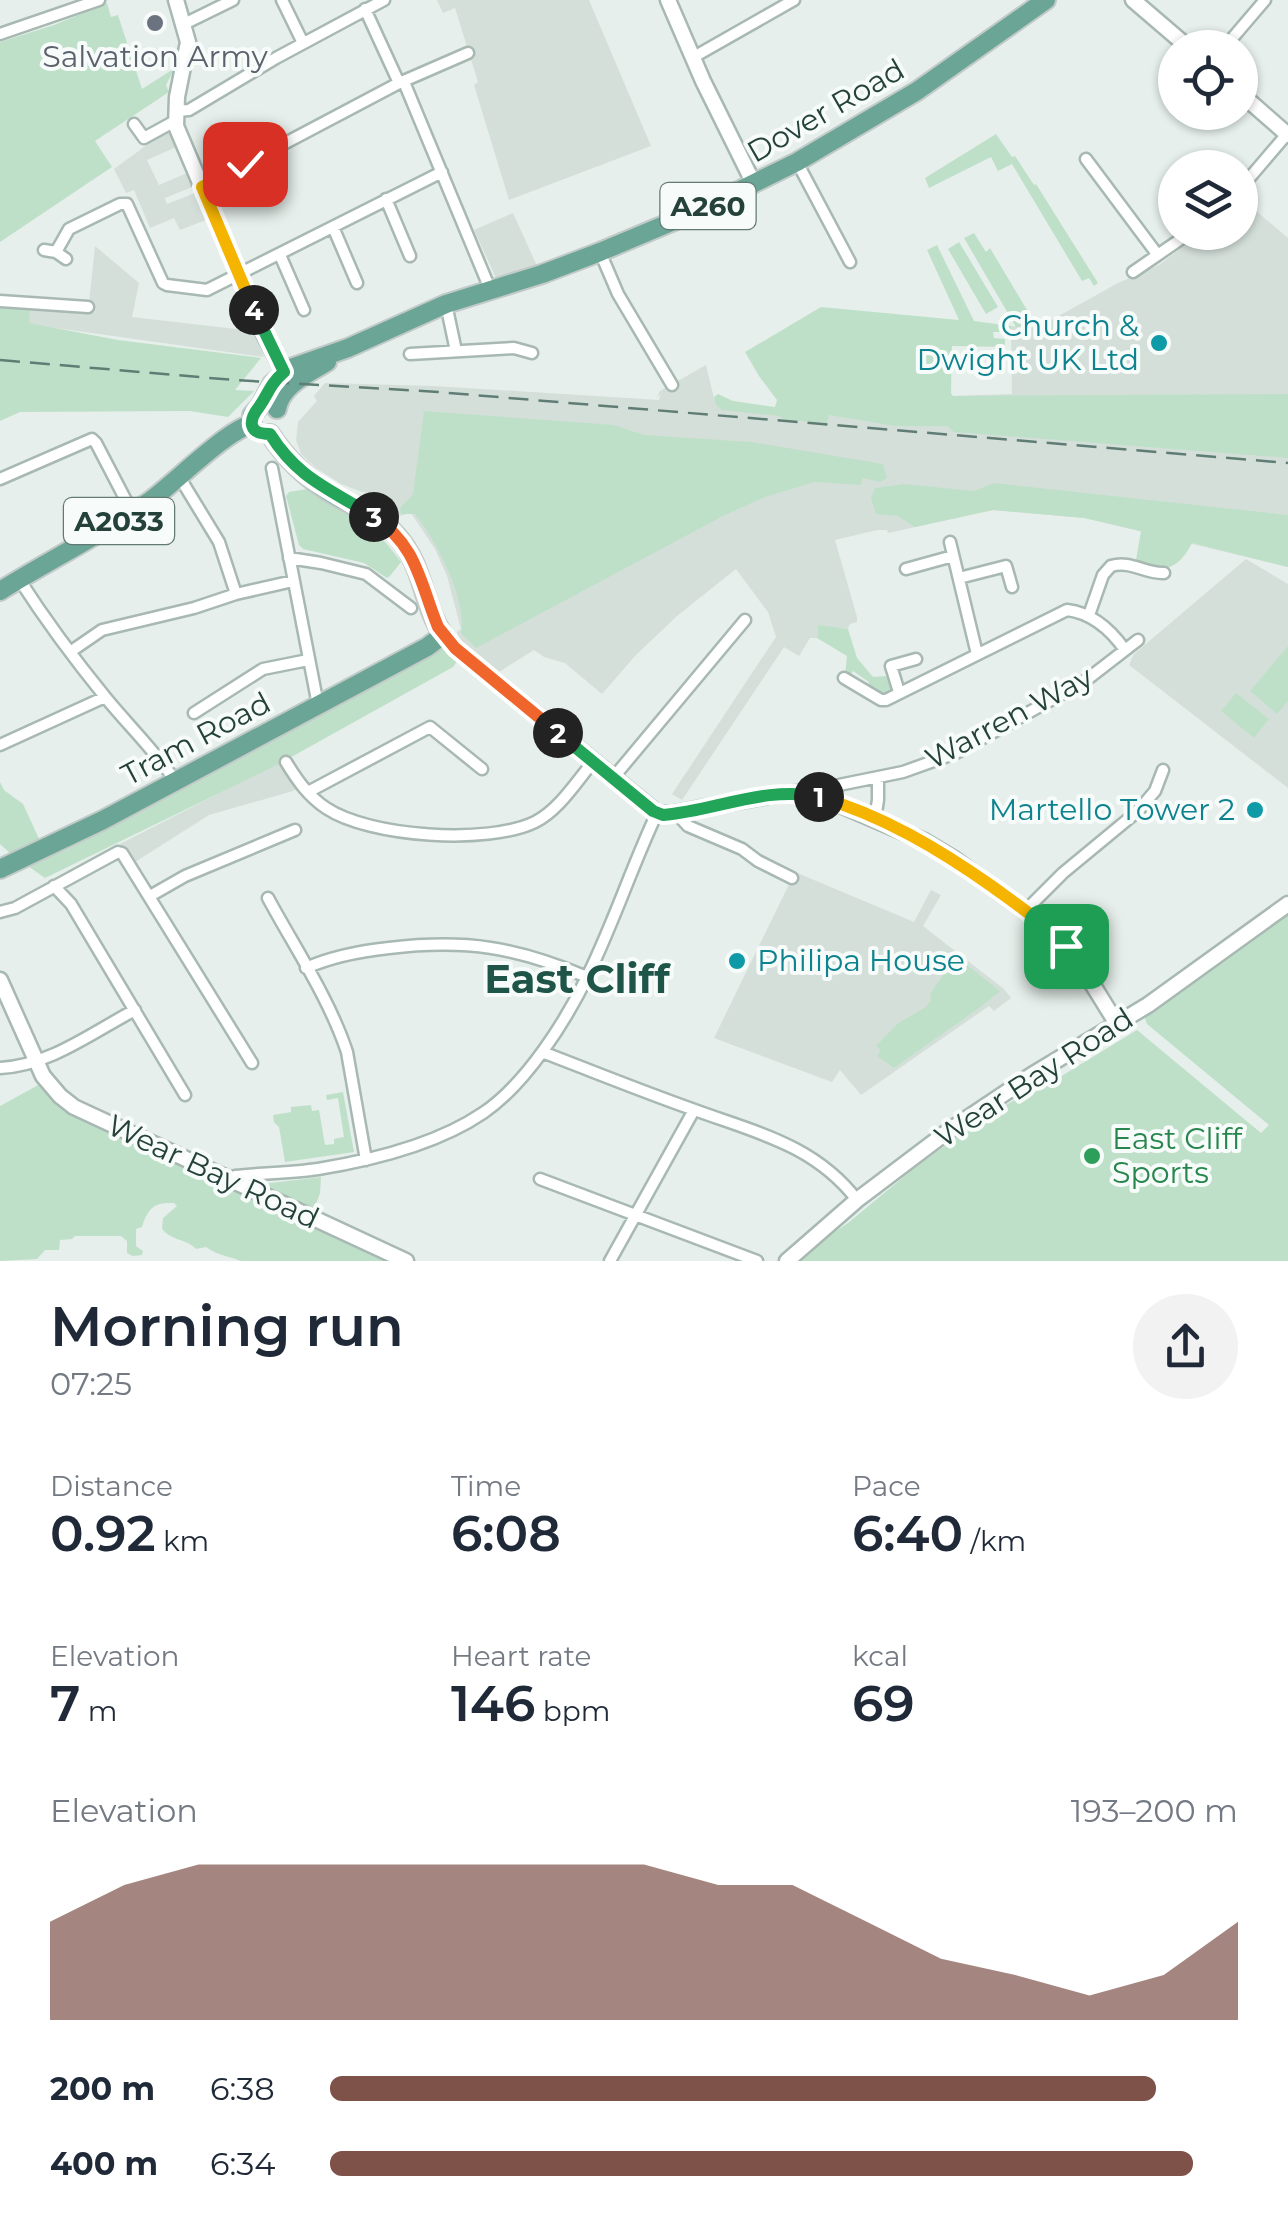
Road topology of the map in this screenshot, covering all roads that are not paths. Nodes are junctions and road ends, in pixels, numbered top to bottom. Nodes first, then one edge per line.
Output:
1 (99, 0) edge
2 (176, 0) edge
3 (233, 0) edge
4 (282, 0) edge
5 (384, 0) edge
6 (668, 0) edge
7 (794, 0) edge
8 (1133, 0) edge
9 (1265, 0) edge
10 (1042, 1) edge
11 (365, 9) junction
12 (184, 24) junction
13 (1167, 30) edge
14 (1239, 30) edge
15 (0, 34) edge
16 (303, 44) junction
17 (468, 54) dead end
18 (692, 58) junction
19 (401, 82) junction
20 (1258, 108) edge
21 (176, 116) junction
22 (134, 124) dead end
23 (1288, 134) edge
24 (1086, 159) dead end
25 (797, 162) junction
26 (1258, 168) edge
27 (442, 172) junction
28 (1098, 174) junction
29 (1087, 182) dead end
30 (754, 184) junction
31 (202, 187) junction
32 (386, 198) junction
33 (333, 227) junction
34 (1164, 250) edge
35 (600, 252) junction
36 (55, 253) dead end
37 (1158, 254) junction
38 (280, 255) junction
39 (410, 256) dead end
40 (850, 262) dead end
41 (1134, 272) dead end
42 (240, 275) junction
43 (357, 283) dead end
44 (22, 288) dead end
45 (490, 289) junction
46 (0, 301) edge
47 (22, 302) junction
48 (446, 304) junction
49 (88, 307) dead end
50 (304, 310) dead end
51 (522, 335) dead end
52 (424, 339) dead end
53 (348, 348) junction
54 (519, 348) junction
55 (456, 351) junction
56 (425, 353) junction
57 (532, 353) dead end
58 (410, 354) dead end
59 (284, 372) junction
60 (672, 385) dead end
61 (269, 407) junction
62 (252, 424) junction
63 (270, 434) junction
64 (272, 468) dead end
65 (180, 478) junction
66 (0, 479) edge
67 (289, 484) dead end
68 (276, 487) junction
69 (132, 512) junction
70 (950, 542) dead end
71 (953, 556) junction
72 (289, 558) junction
73 (906, 568) dead end
74 (1164, 573) dead end
75 (959, 578) junction
76 (19, 579) junction
77 (293, 581) junction
78 (1012, 587) dead end
79 (0, 591) edge
80 (236, 594) junction
81 (411, 608) dead end
82 (1089, 615) junction
83 (745, 620) dead end
84 (438, 626) junction
85 (1138, 640) dead end
86 (1125, 650) junction
87 (70, 652) junction
88 (978, 654) junction
89 (916, 659) dead end
90 (308, 660) junction
91 (844, 678) dead end
92 (899, 692) junction
93 (105, 697) junction
94 (318, 704) junction
95 (194, 713) dead end
96 (0, 745) edge
97 (286, 762) dead end
98 (593, 762) junction
99 (482, 768) dead end
100 (1163, 770) dead end
101 (614, 778) junction
102 (878, 779) junction
103 (176, 782) junction
104 (308, 792) junction
105 (815, 795) junction
106 (657, 813) junction
107 (676, 813) junction
108 (875, 818) junction
109 (296, 830) dead end
110 (1, 866) edge
111 (792, 878) dead end
112 (54, 886) junction
113 (150, 896) junction
114 (268, 898) dead end
115 (1288, 904) edge
116 (1026, 910) junction
117 (0, 912) edge
118 (306, 968) junction
119 (587, 977) junction
120 (0, 980) edge
121 (135, 1010) junction
122 (1116, 1024) junction
123 (542, 1052) junction
124 (37, 1062) junction
125 (252, 1064) dead end
126 (0, 1068) edge
127 (185, 1095) dead end
128 (694, 1110) junction
129 (366, 1160) junction
130 (540, 1179) dead end
131 (232, 1181) junction
132 (857, 1200) junction
133 (636, 1215) junction
134 (406, 1261) edge
135 (610, 1261) edge
136 (758, 1261) edge
137 (787, 1261) edge

1 - 15 street
2 - 12 street
3 - 12 street
4 - 16 street
5 - 11 street
6 - 18 street
7 - 18 street
8 - 13 street
9 - 14 street
10 - 25 main road, Dover Road / A260
11 - 16 street
11 - 19 street
12 - 21 street
16 - 21 street
17 - 19 street
18 - 30 street
19 - 27 street
19 - 31 street
20 - 23 street
21 - 22 street
21 - 31 street
23 - 26 street
24 - 28 street
25 - 30 main road, Dover Road / A260
25 - 40 street
27 - 32 street
27 - 45 street
28 - 29 street
28 - 37 street
30 - 35 main road, Dover Road / A260
31 - 42 street
32 - 33 street
32 - 39 street
33 - 38 street
33 - 43 street
34 - 37 street
35 - 45 main road, Dover Road / A260
35 - 60 street
36 - 42 street
37 - 41 street
38 - 42 street
38 - 50 street
42 - 59 street
44 - 47 street
45 - 48 main road, Dover Road / A260
46 - 47 street
47 - 49 street
48 - 53 main road, Dover Road / A260
48 - 55 street
51 - 54 street
52 - 56 street
53 - 59 main road, Dover Road / A260
53 - 61 main road, Dover Road / A260
54 - 55 street
54 - 57 street
55 - 56 street
56 - 58 street
59 - 61 main road
61 - 62 main road
61 - 63 main road
62 - 63 main road
62 - 65 main road, A2033
63 - 84 main road
64 - 68 street
65 - 69 main road, A2033
65 - 80 street
66 - 69 street
67 - 68 street
68 - 72 street
69 - 76 main road, A2033
70 - 71 street
71 - 73 street
71 - 75 street
72 - 77 street
72 - 81 street
74 - 82 street
75 - 78 street
75 - 88 street
76 - 79 main road, A2033
76 - 87 street
77 - 80 street
77 - 90 street
80 - 87 street
82 - 86 street
82 - 88 street
83 - 101 street
84 - 94 main road, Tram Road
84 - 98 street
85 - 86 street, Warren Way
86 - 102 street, Warren Way
87 - 93 street
88 - 92 street
89 - 92 street
90 - 94 street
90 - 95 street
91 - 92 street
93 - 96 street
93 - 103 street
94 - 103 main road, Tram Road
97 - 104 street
98 - 101 street
98 - 104 street
99 - 104 street
100 - 116 street
101 - 106 street
102 - 105 street, Warren Way
102 - 108 street
103 - 110 main road, Tram Road
105 - 107 street
105 - 108 street
106 - 107 street
106 - 119 street
107 - 111 street
108 - 116 street
109 - 113 street
112 - 113 street
112 - 117 street
112 - 121 street
113 - 125 street
114 - 118 street
115 - 122 street, Wear Bay Road
116 - 122 street
118 - 119 street
118 - 129 street
119 - 123 street
120 - 124 street, Wear Bay Road
121 - 124 street
121 - 127 street
122 - 132 street, Wear Bay Road
123 - 128 street
123 - 129 street
124 - 126 street
124 - 131 street, Wear Bay Road
128 - 132 street
128 - 133 street
129 - 131 street
130 - 133 street
131 - 134 street, Wear Bay Road
132 - 137 street, Wear Bay Road
133 - 135 street
133 - 136 street

